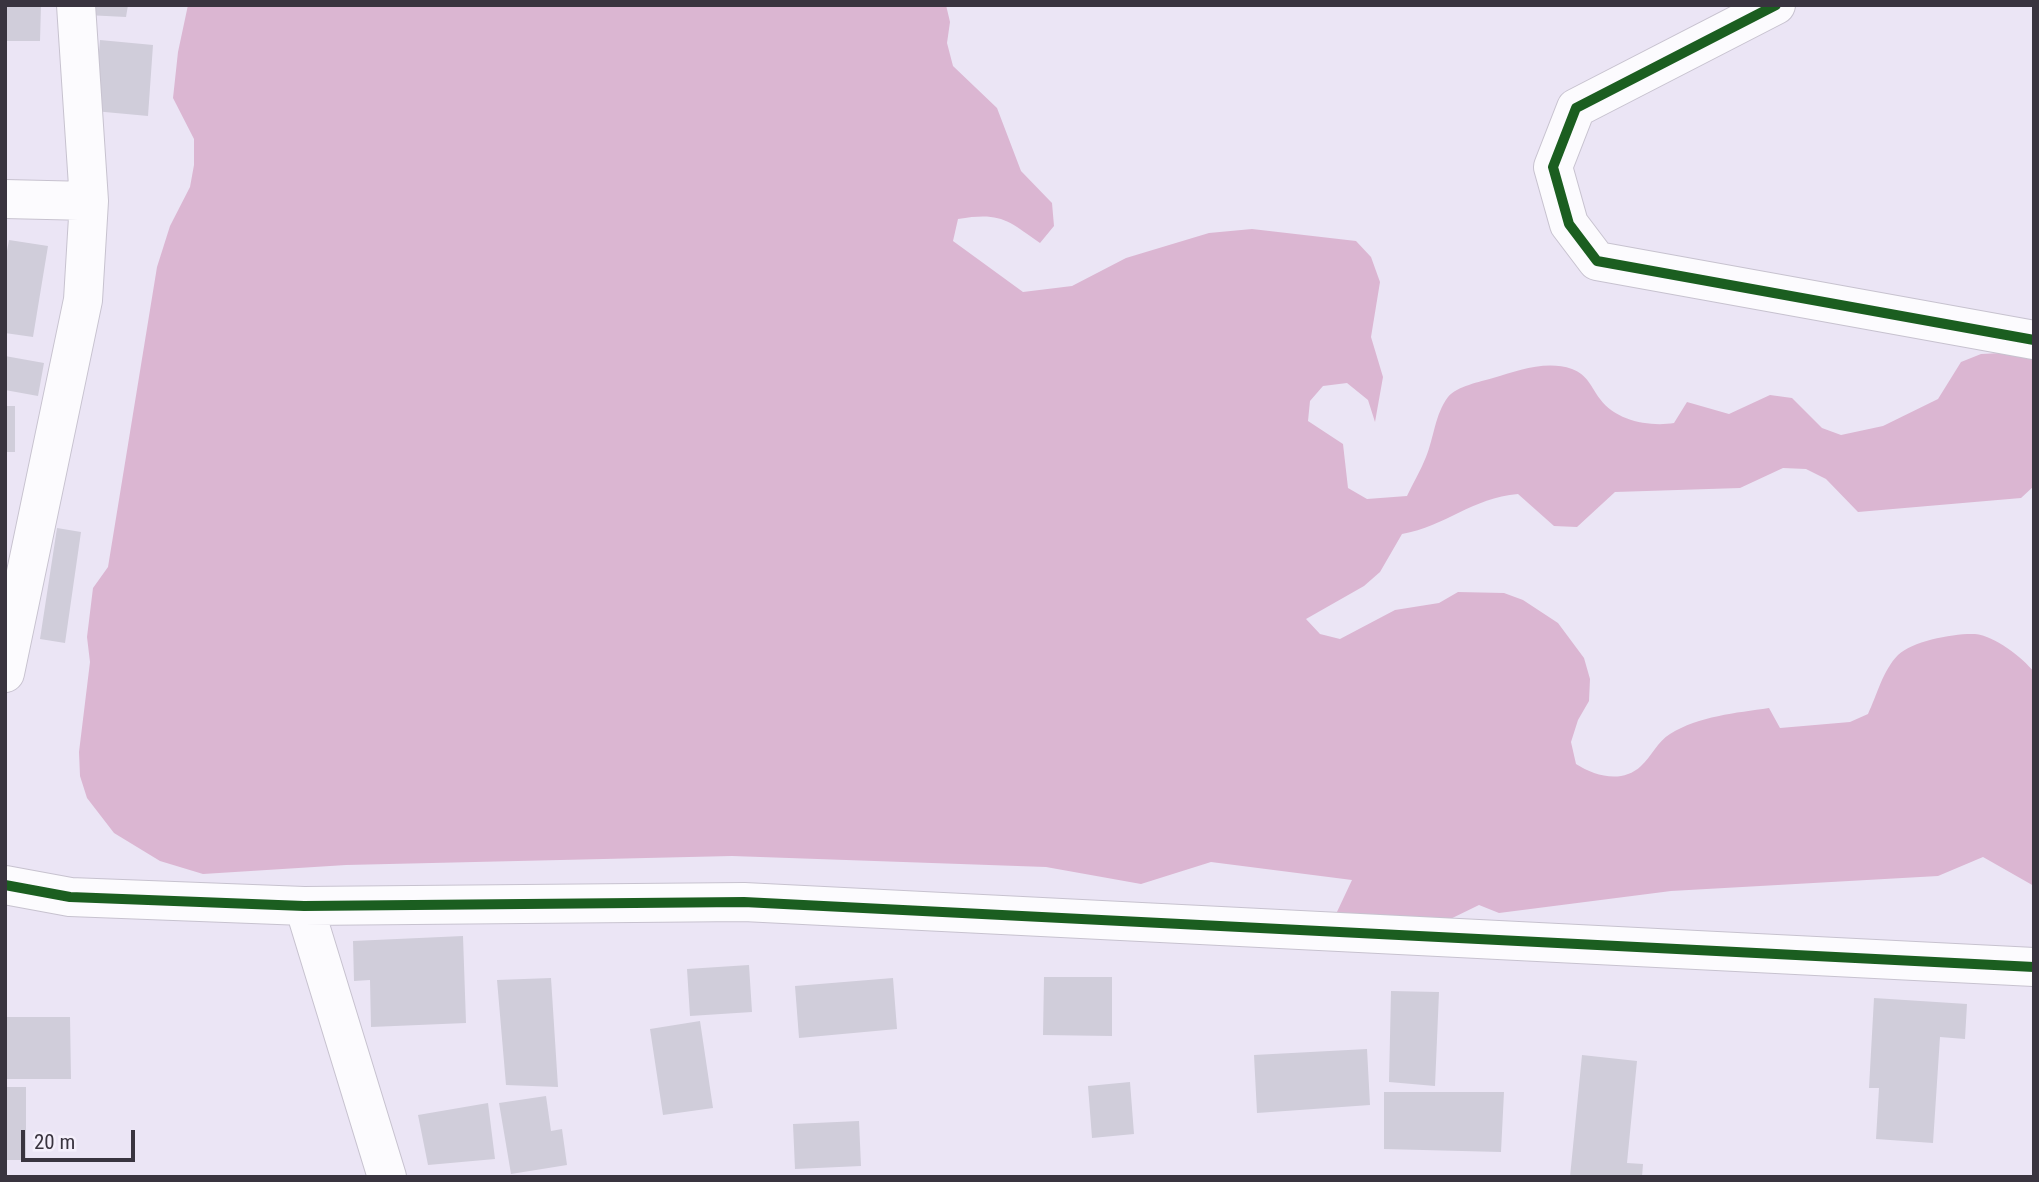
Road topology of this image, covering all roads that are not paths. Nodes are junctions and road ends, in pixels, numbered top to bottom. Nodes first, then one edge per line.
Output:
1 (76, 5) edge
2 (1776, 5) edge
3 (5, 198) edge
4 (89, 201) junction
5 (2034, 340) edge
6 (5, 673) edge
7 (5, 886) edge
8 (304, 906) junction
9 (2034, 967) edge
10 (387, 1177) edge

1 - 4 street
2 - 5 street
3 - 4 street
4 - 6 street
7 - 8 street
8 - 9 street
8 - 10 street

